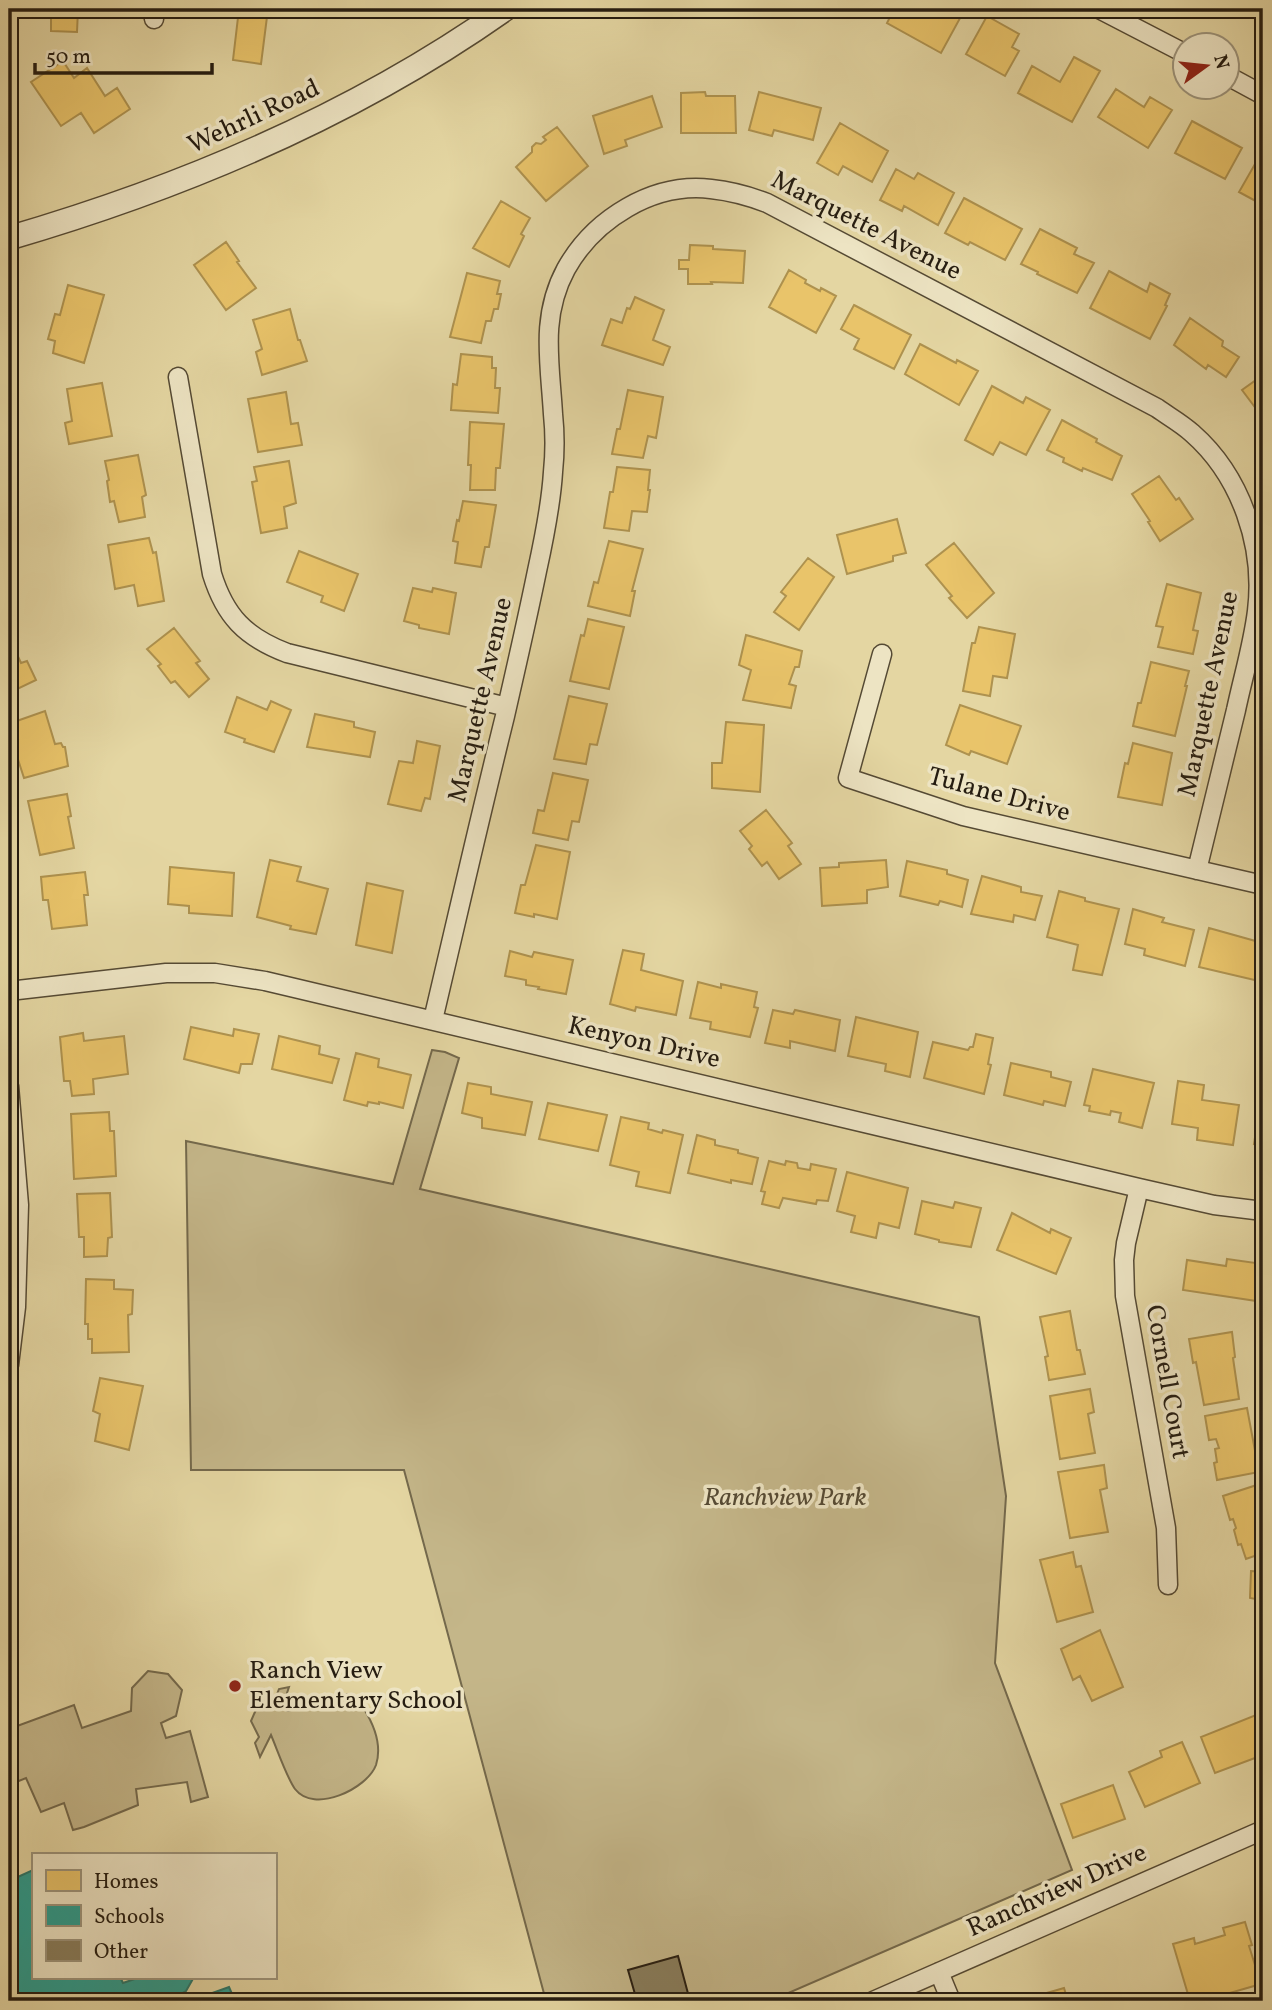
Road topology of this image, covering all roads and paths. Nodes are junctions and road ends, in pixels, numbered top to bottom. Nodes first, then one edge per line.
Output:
1 (505, 9) edge
2 (1099, 9) edge
3 (1170, 45) edge
4 (1240, 82) edge
5 (1263, 94) edge
6 (9, 237) edge
7 (178, 377) dead end
8 (882, 654) dead end
9 (507, 707) junction
10 (1197, 870) junction
11 (1263, 885) edge
12 (9, 991) edge
13 (433, 1020) junction
14 (9, 1086) edge
15 (1139, 1188) junction
16 (1263, 1210) edge
17 (9, 1365) edge
18 (1168, 1585) dead end
19 (1262, 1837) edge
20 (939, 1972) junction
21 (873, 2001) edge
22 (951, 2001) edge

1 - 6 street, Wehrli Road
2 - 3 street
4 - 5 street
7 - 9 street
8 - 10 street, Tulane Drive
9 - 10 street, Marquette Avenue
9 - 13 street, Marquette Avenue
10 - 11 street, Tulane Drive
12 - 13 street, Kenyon Drive
13 - 15 street, Kenyon Drive
14 - 17 street
15 - 16 street, Kenyon Drive
15 - 18 street, Cornell Court
19 - 20 street, Ranchview Drive
20 - 21 street, Ranchview Drive
20 - 22 street

